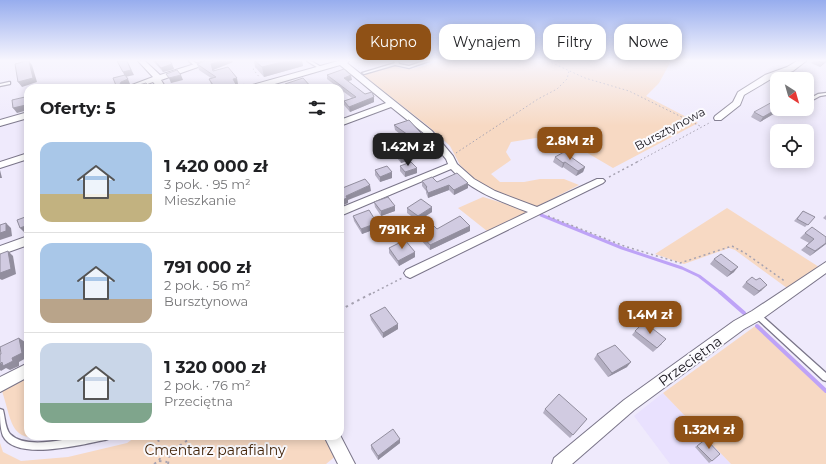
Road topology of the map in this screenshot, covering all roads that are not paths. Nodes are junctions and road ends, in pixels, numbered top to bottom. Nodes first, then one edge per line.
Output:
1 (9, 83) dead end
2 (369, 83) edge
3 (759, 83) edge
4 (0, 85) edge
5 (826, 94) edge
6 (814, 98) edge
7 (393, 103) junction
8 (24, 116) edge
9 (718, 118) road end
10 (344, 121) edge
11 (0, 123) edge
12 (24, 157) edge
13 (452, 161) junction
14 (0, 165) edge
15 (600, 181) road end
16 (344, 210) edge
17 (537, 211) junction
18 (24, 241) edge
19 (0, 250) edge
20 (826, 267) edge
21 (410, 273) road end
22 (757, 314) junction
23 (24, 372) edge
24 (826, 378) edge
25 (0, 385) edge
26 (0, 413) edge
27 (83, 440) edge
28 (334, 440) edge
29 (347, 464) edge
30 (560, 464) edge

1 - 4 lane
2 - 7 street
3 - 9 street, Bursztynowa
5 - 6 lane
7 - 10 street
7 - 13 street
8 - 11 street
12 - 14 street
13 - 16 street
13 - 17 street
15 - 17 street
17 - 21 street
18 - 19 street
20 - 22 street, Przeciętna
22 - 24 lane
22 - 30 street, Przeciętna
23 - 25 street
26 - 27 lane
28 - 29 street

